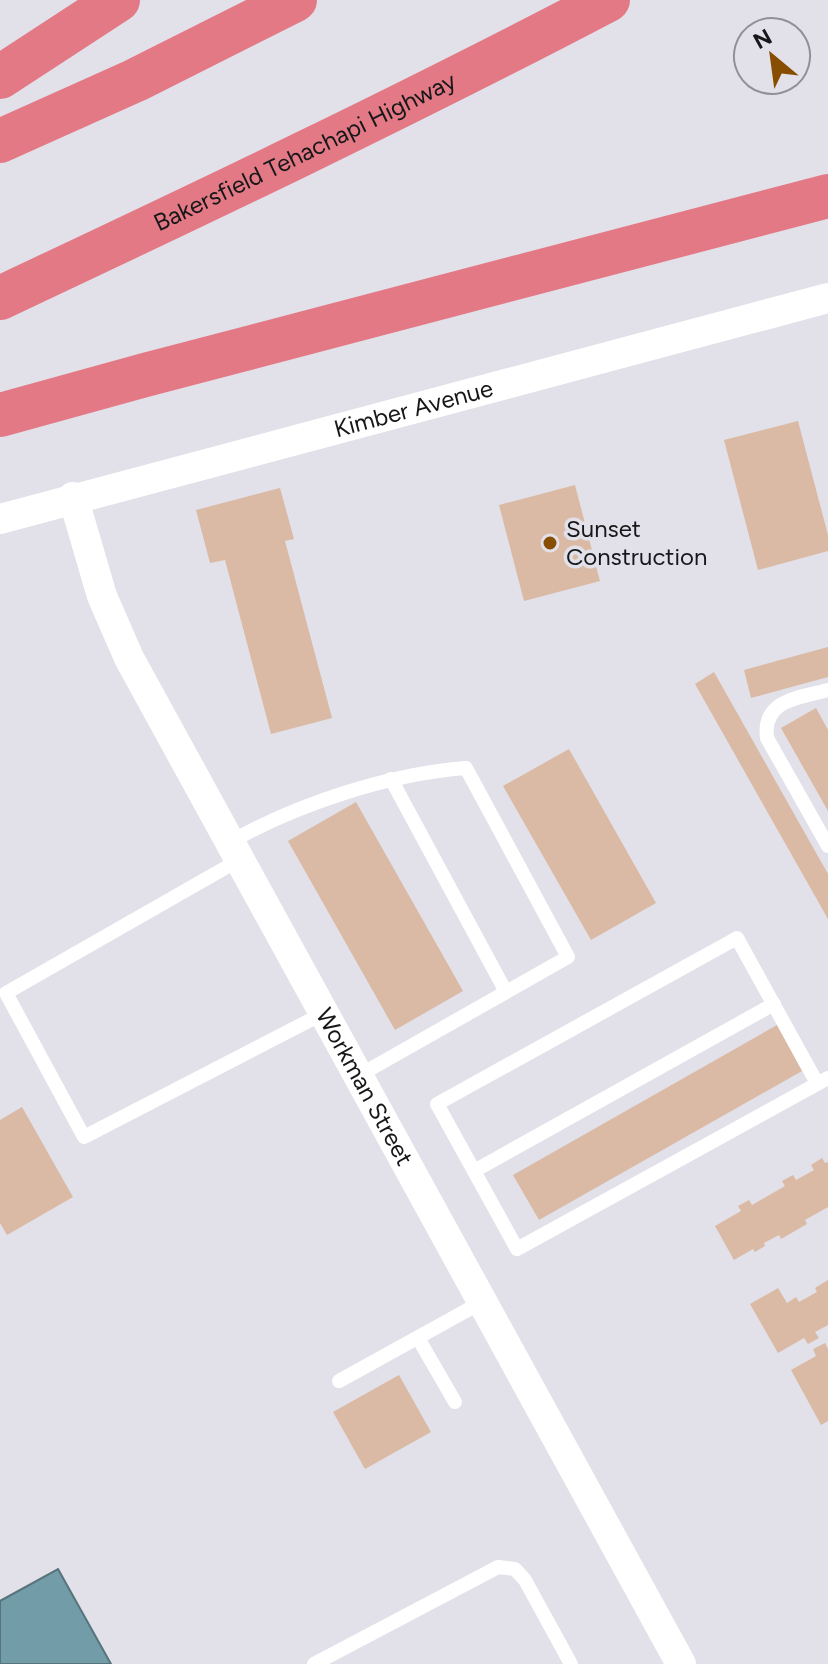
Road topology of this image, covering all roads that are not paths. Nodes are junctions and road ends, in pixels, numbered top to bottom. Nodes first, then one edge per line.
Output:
1 (118, 0) edge
2 (295, 0) edge
3 (608, 0) edge
4 (0, 77) edge
5 (0, 141) edge
6 (828, 196) edge
7 (0, 298) edge
8 (828, 298) edge
9 (0, 415) edge
10 (73, 497) junction
11 (0, 519) edge
12 (828, 690) edge
13 (391, 779) junction
14 (828, 846) edge
15 (234, 851) junction
16 (506, 992) junction
17 (774, 1004) junction
18 (324, 1013) junction
19 (358, 1076) junction
20 (823, 1080) edge
21 (474, 1171) junction
22 (482, 1302) junction
23 (418, 1338) junction
24 (339, 1381) dead end
25 (455, 1402) dead end
26 (314, 1664) edge
27 (571, 1664) edge
28 (681, 1664) edge

1 - 4 highway
2 - 5 highway
3 - 7 highway, Bakersfield Tehachapi Highway
6 - 9 highway
8 - 10 street, Kimber Avenue
10 - 11 street, Kimber Avenue
10 - 15 street, Workman Street
12 - 14 lane
13 - 15 lane
13 - 16 lane
13 - 16 lane
15 - 18 street, Workman Street
15 - 18 lane
16 - 19 lane
17 - 20 lane
17 - 21 lane
17 - 21 lane
18 - 19 street, Workman Street
19 - 22 street, Workman Street
20 - 21 lane
22 - 23 lane
22 - 28 street, Workman Street
23 - 24 lane
23 - 25 lane
26 - 27 lane

